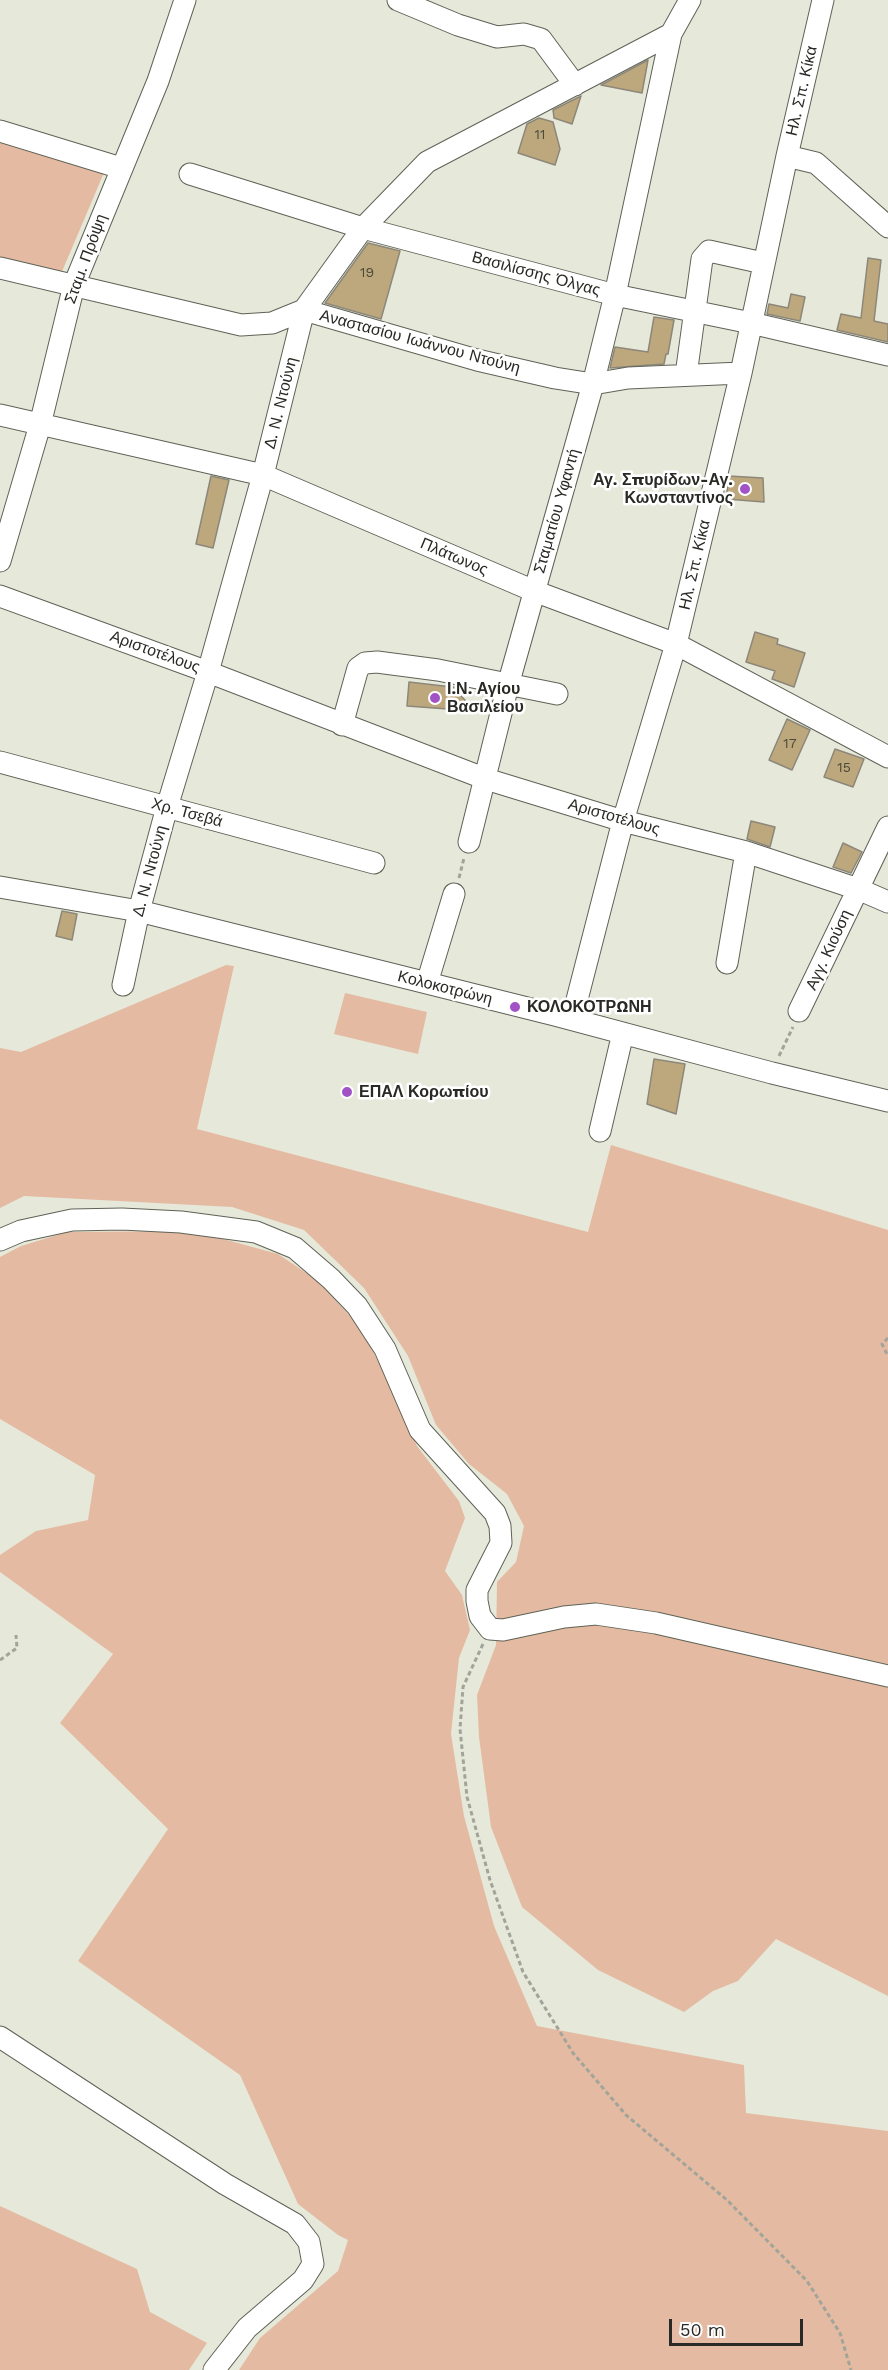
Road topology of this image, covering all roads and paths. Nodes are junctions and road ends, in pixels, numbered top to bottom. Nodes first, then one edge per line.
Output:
1 (185, 0) edge
2 (398, 0) edge
3 (690, 0) edge
4 (823, 0) edge
5 (671, 34) junction
6 (575, 85) junction
7 (0, 131) edge
8 (787, 156) junction
9 (121, 168) junction
10 (190, 174) dead end
11 (888, 226) edge
12 (363, 228) junction
13 (764, 263) junction
14 (0, 268) edge
15 (74, 285) junction
16 (615, 295) junction
17 (304, 310) junction
18 (696, 311) junction
19 (751, 323) junction
20 (888, 355) edge
21 (741, 373) junction
22 (686, 375) junction
23 (593, 384) junction
24 (0, 415) edge
25 (40, 424) junction
26 (263, 475) junction
27 (0, 561) edge
28 (534, 591) junction
29 (0, 596) edge
30 (676, 644) junction
31 (208, 672) junction
32 (508, 685) junction
33 (557, 694) dead end
34 (342, 725) junction
35 (888, 757) edge
36 (0, 762) edge
37 (486, 779) junction
38 (166, 807) junction
39 (623, 821) junction
40 (888, 828) edge
41 (469, 842) joint
42 (746, 852) junction
43 (374, 863) dead end
44 (0, 886) edge
45 (858, 889) junction
46 (454, 894) joint
47 (888, 902) edge
48 (139, 911) junction
49 (727, 963) dead end
50 (427, 983) junction
51 (123, 985) dead end
52 (799, 1011) joint
53 (572, 1019) junction
54 (623, 1033) junction
55 (772, 1073) junction
56 (888, 1101) edge
57 (600, 1131) dead end
58 (0, 1240) edge
59 (888, 1338) edge
60 (888, 1356) edge
61 (490, 1629) junction
62 (16, 1635) dead end
63 (0, 1660) edge
64 (888, 1676) edge
65 (0, 2037) edge
66 (214, 2370) edge
67 (851, 2370) edge

1 - 9 street, Σταμ. Πρόψη
2 - 6 street
3 - 5 street
4 - 8 street, Ηλ. Σπ. Κίκα
5 - 6 street, Δ. Ν. Ντούνη
5 - 16 street, Σταματίου Υφαντή
6 - 12 street, Δ. Ν. Ντούνη
7 - 9 street
8 - 11 street
8 - 13 street, Ηλ. Σπ. Κίκα
9 - 15 street, Σταμ. Πρόψη
10 - 12 street, Βασιλίσσης Όλγας
12 - 16 street, Βασιλίσσης Όλγας
12 - 17 street, Δ. Ν. Ντούνη
13 - 18 street
13 - 19 street, Ηλ. Σπ. Κίκα
14 - 15 street, Αναστασίου Ιωάννου Ντούνη
15 - 17 street, Αναστασίου Ιωάννου Ντούνη
15 - 25 street, Σταμ. Πρόψη
16 - 18 street, Βασιλίσσης Όλγας
16 - 23 street, Σταματίου Υφαντή
17 - 23 street, Αναστασίου Ιωάννου Ντούνη
17 - 26 street, Δ. Ν. Ντούνη
18 - 19 street, Βασιλίσσης Όλγας
18 - 22 street
19 - 20 street, Βασιλίσσης Όλγας
19 - 21 street, Ηλ. Σπ. Κίκα
21 - 22 street, Αναστασίου Ιωάννου Ντούνη
21 - 30 street, Ηλ. Σπ. Κίκα
22 - 23 street, Αναστασίου Ιωάννου Ντούνη
23 - 28 street, Σταματίου Υφαντή
24 - 25 street, Πλάτωνος
25 - 26 street, Πλάτωνος
25 - 27 street, Σταμ. Πρόψη
26 - 28 street, Πλάτωνος
26 - 31 street, Δ. Ν. Ντούνη
28 - 30 street, Πλάτωνος
28 - 32 street, Σταματίου Υφαντή
29 - 31 street, Αριστοτέλους
30 - 35 street, Πλάτωνος
30 - 39 street, Ηλ. Σπ. Κίκα
31 - 34 street, Αριστοτέλους
31 - 38 street, Δ. Ν. Ντούνη
32 - 33 street
32 - 34 street
32 - 37 street, Σταματίου Υφαντή
34 - 37 street, Αριστοτέλους
36 - 38 street, Χρ. Τσεβά
37 - 39 street, Αριστοτέλους
37 - 41 street, Σταματίου Υφαντή
38 - 43 street, Χρ. Τσεβά
38 - 48 street, Δ. Ν. Ντούνη
39 - 42 street, Αριστοτέλους
39 - 53 street, Ηλ. Σπ. Κίκα
40 - 45 street, Αγγ. Κιούση
41 - 46 path
42 - 45 street, Αριστοτέλους
42 - 49 street
44 - 48 street, Κολοκοτρώνη
45 - 47 street, Αριστοτέλους
45 - 52 street, Αγγ. Κιούση
46 - 50 street
48 - 50 street, Κολοκοτρώνη
48 - 51 street, Δ. Ν. Ντούνη
50 - 53 street, Κολοκοτρώνη
52 - 55 path, Αγγ. Κιούση
53 - 54 street, Κολοκοτρώνη
54 - 55 street, Κολοκοτρώνη
54 - 57 street
55 - 56 street, Κολοκοτρώνη
58 - 61 street
59 - 60 path
61 - 64 street
61 - 67 path
62 - 63 path
65 - 66 street

